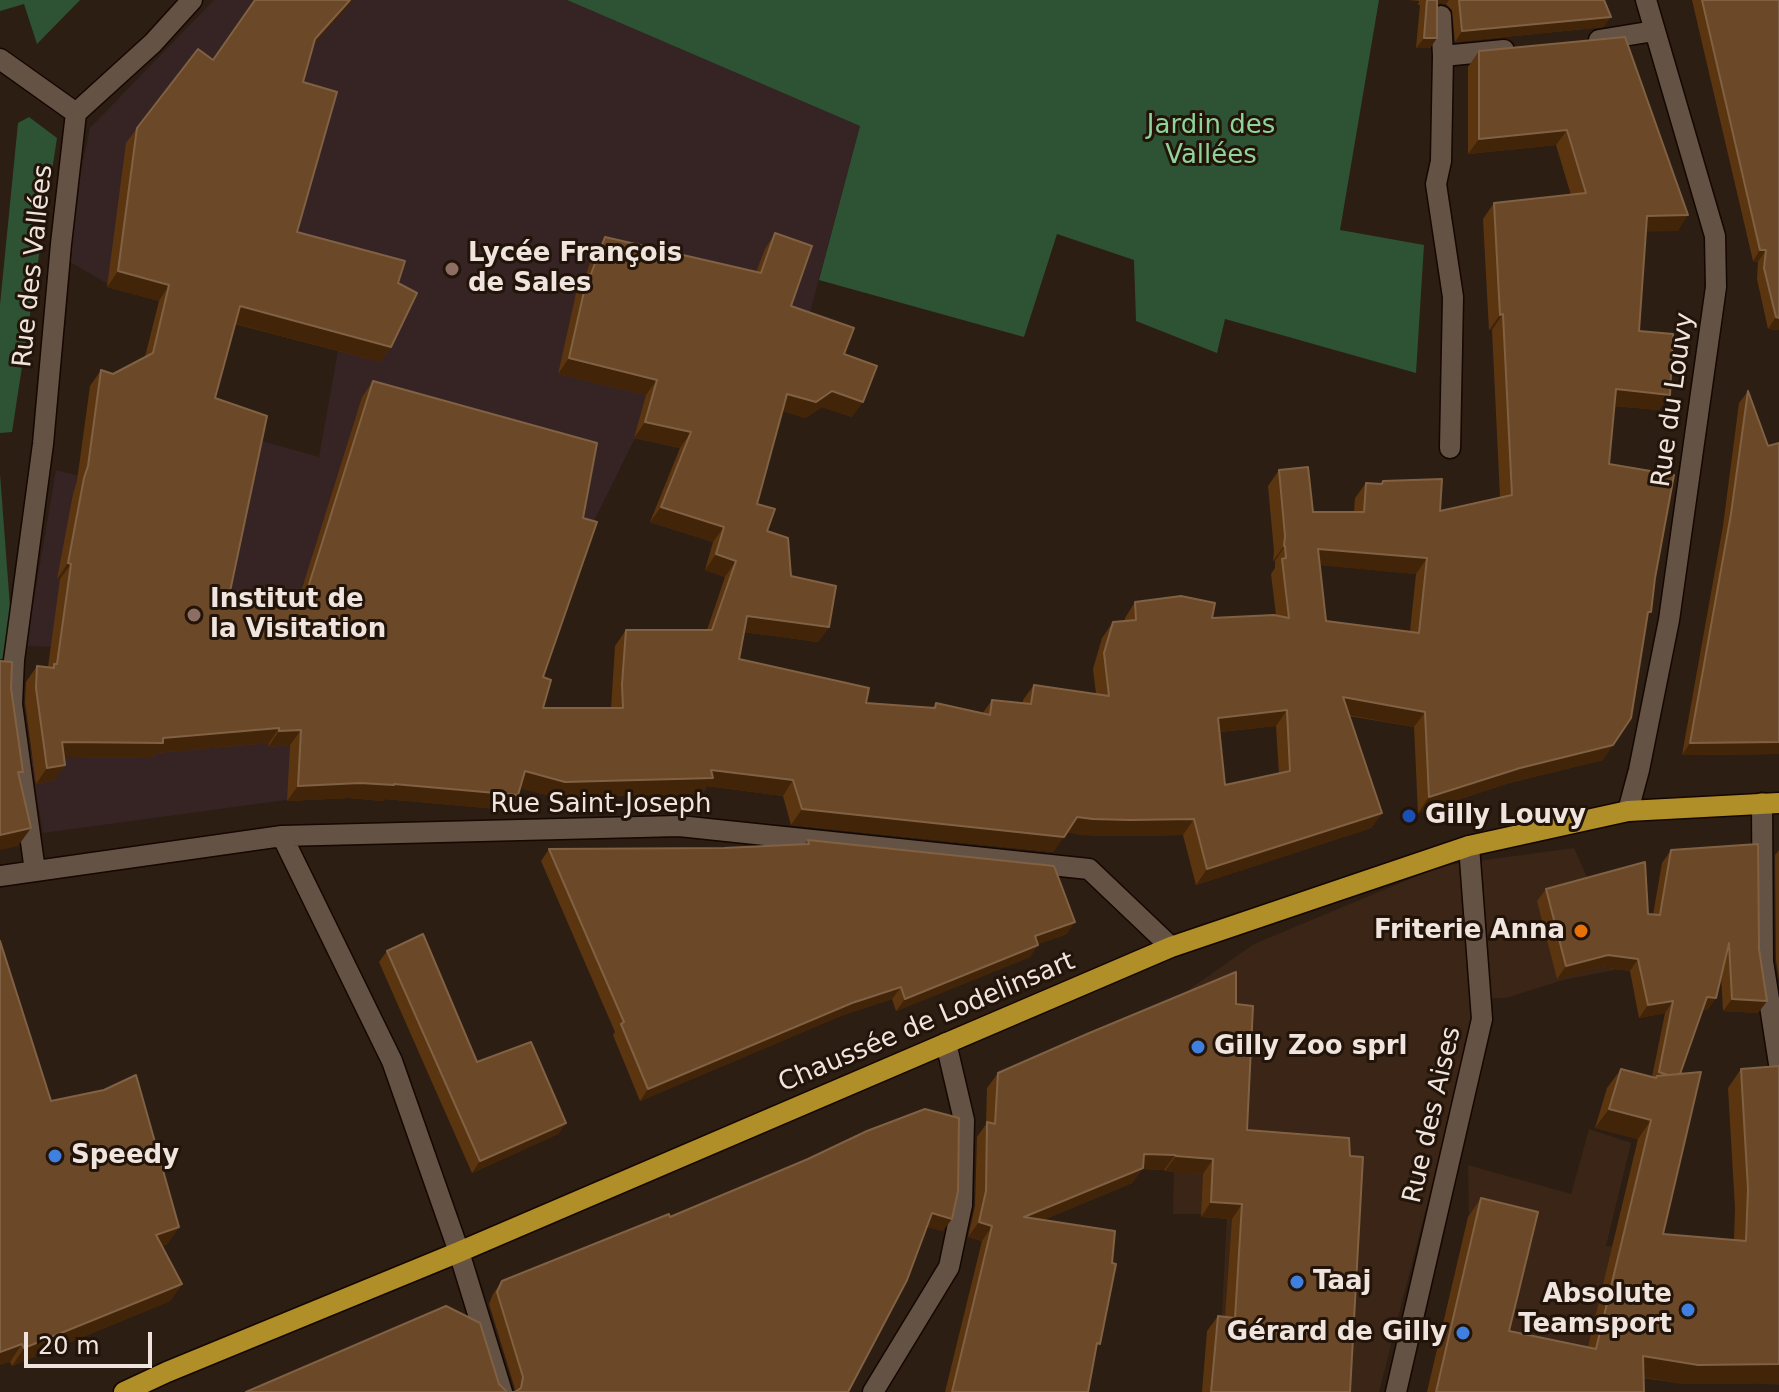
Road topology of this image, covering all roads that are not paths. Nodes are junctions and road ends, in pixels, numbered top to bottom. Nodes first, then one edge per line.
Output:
1 (192, 0) edge
2 (1646, 0) edge
3 (1441, 16) edge
4 (1654, 31) junction
5 (1583, 42) edge
6 (1521, 48) edge
7 (1443, 56) junction
8 (0, 59) edge
9 (76, 113) junction
10 (1450, 448) dead end
11 (1771, 803) edge
12 (1628, 811) junction
13 (282, 836) junction
14 (1469, 846) junction
15 (35, 871) junction
16 (0, 876) edge
17 (1171, 947) junction
18 (946, 1043) junction
19 (1779, 1064) edge
20 (459, 1252) junction
21 (124, 1392) edge
22 (502, 1392) edge
23 (873, 1392) edge
24 (1396, 1392) edge

1 - 9 street
2 - 4 street, Rue du Louvy
3 - 7 street
4 - 5 street
4 - 12 street, Rue du Louvy
6 - 7 street
7 - 10 street
8 - 9 street
9 - 15 street, Rue des Vallées
11 - 12 main road, Chaussée de Lodelinsart
11 - 19 street
12 - 14 main road, Chaussée de Lodelinsart
13 - 15 street, Rue Saint-Joseph
13 - 17 street, Rue Saint-Joseph
13 - 20 street
14 - 17 main road, Chaussée de Lodelinsart
14 - 24 street, Rue des Aises
15 - 16 street, Rue Saint-Joseph
17 - 18 main road, Chaussée de Lodelinsart
18 - 20 main road, Chaussée de Lodelinsart
18 - 23 street
20 - 21 main road, Chaussée de Lodelinsart
20 - 22 street

